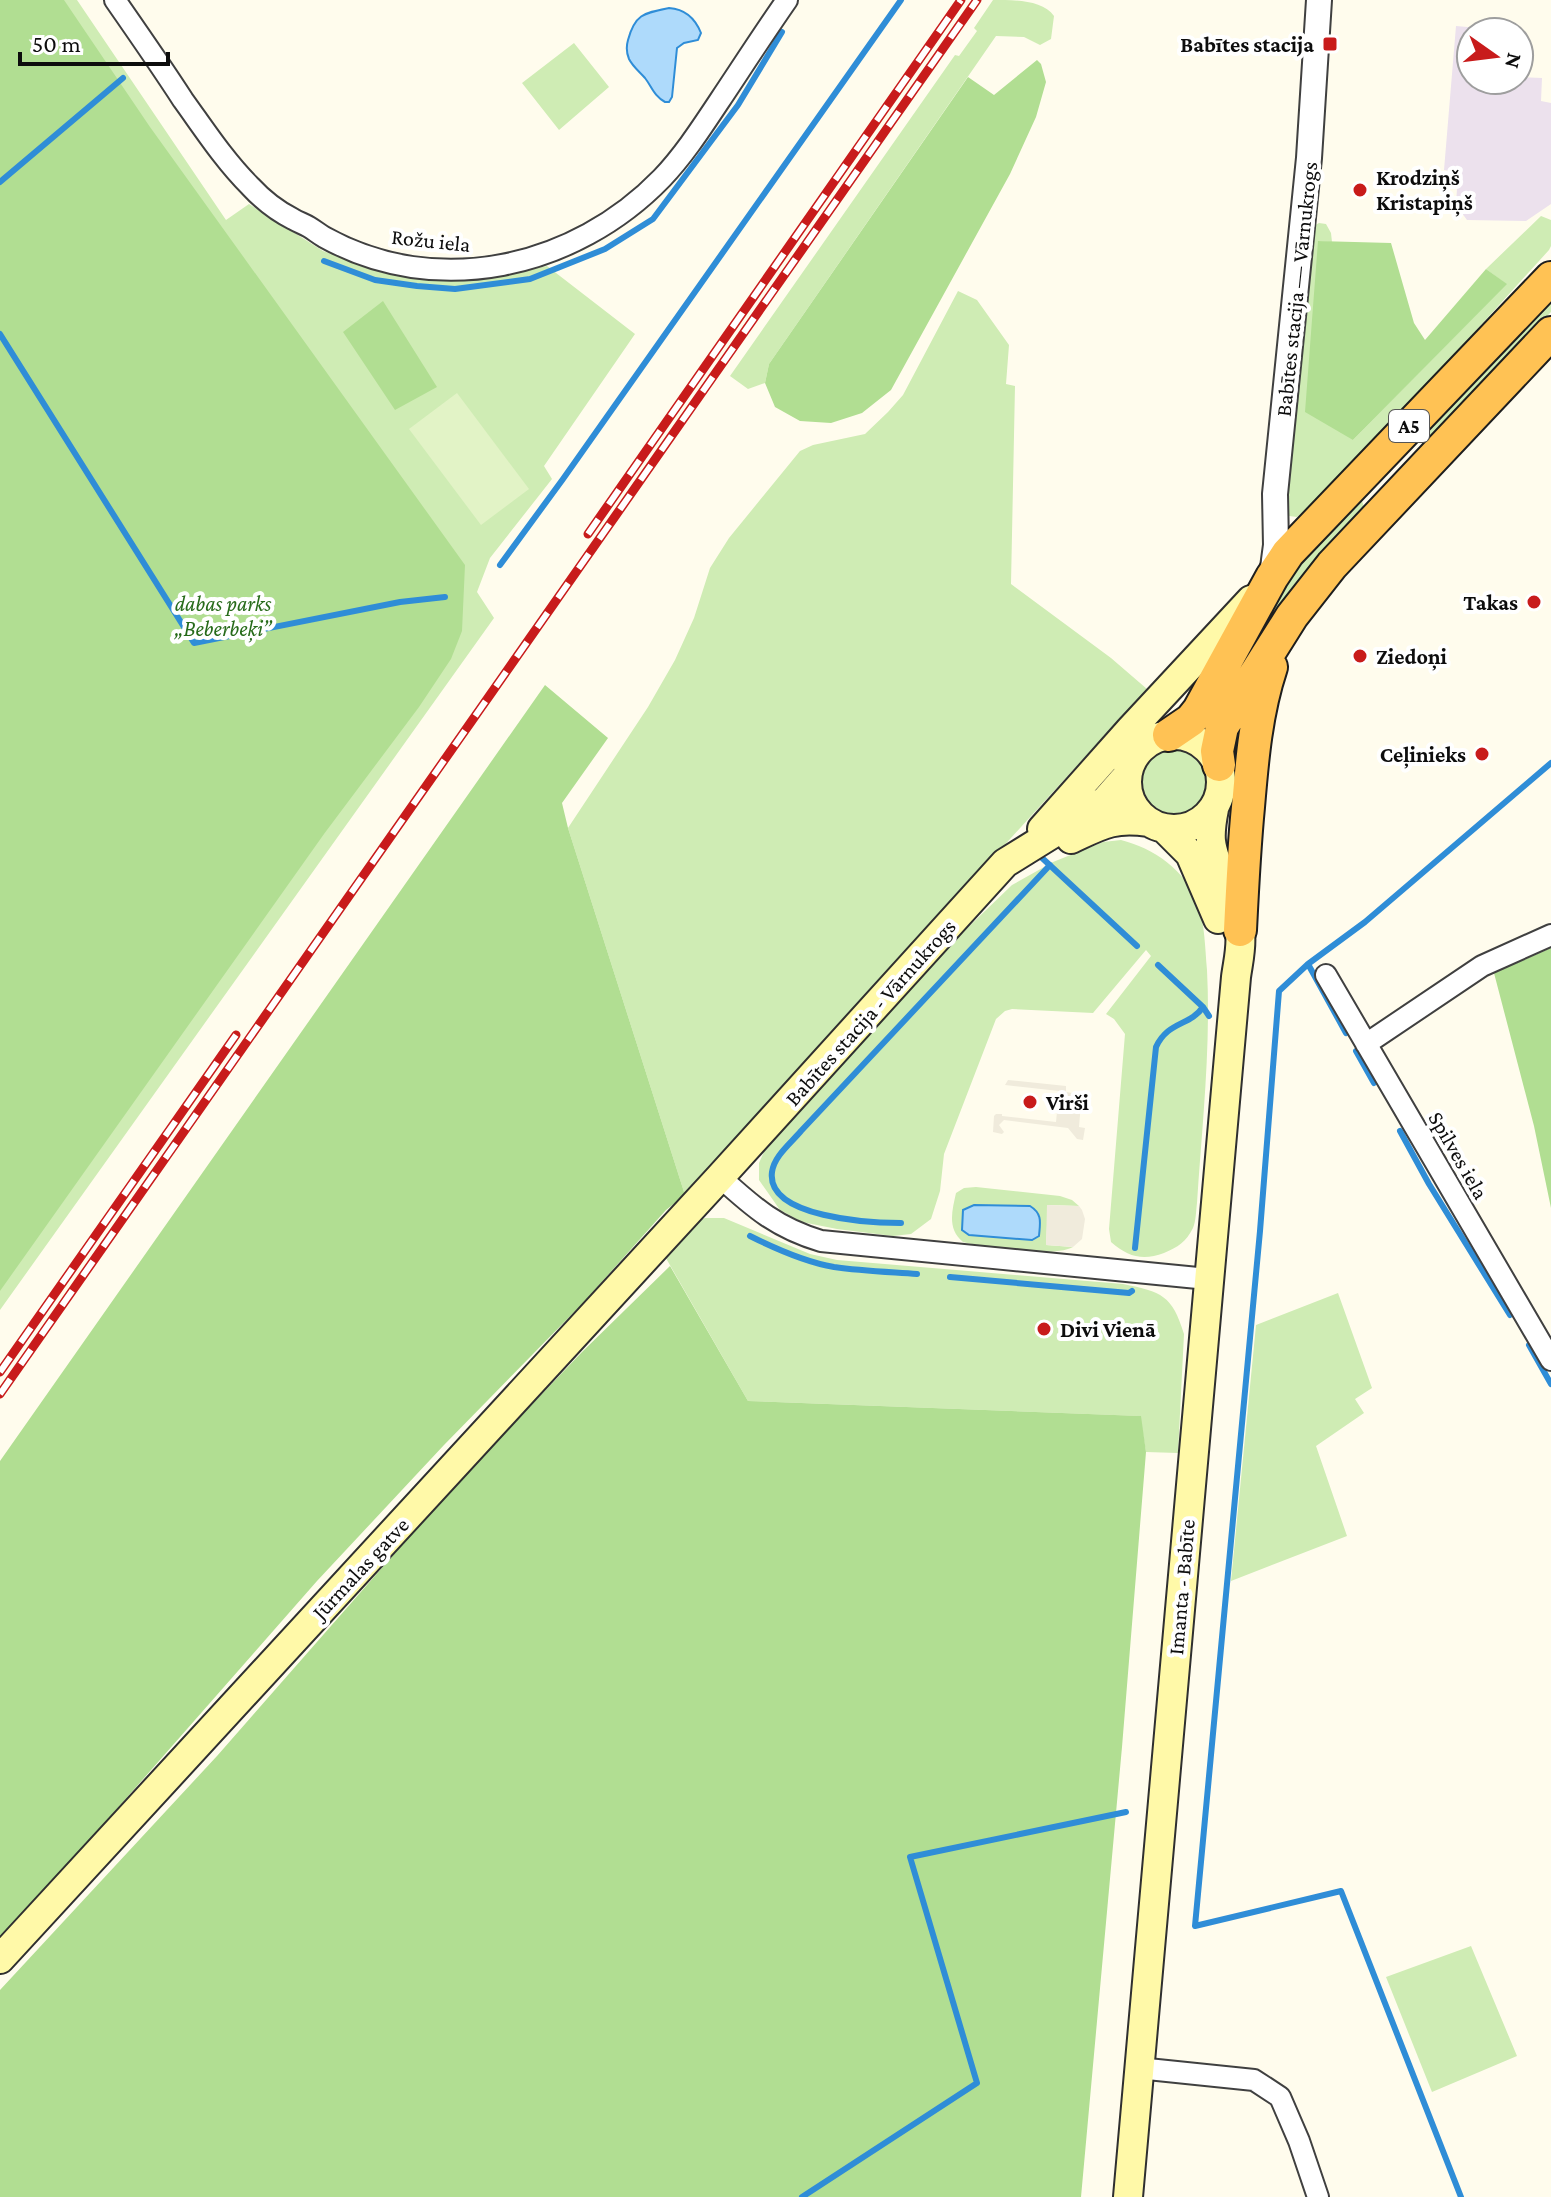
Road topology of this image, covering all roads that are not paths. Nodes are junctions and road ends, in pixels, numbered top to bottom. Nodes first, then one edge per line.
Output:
1 (115, 0) edge
2 (787, 0) edge
3 (1319, 0) edge
4 (1551, 278) edge
5 (1551, 333) edge
6 (1272, 577) junction
7 (1292, 616) junction
8 (1169, 735) junction
9 (1219, 765) junction
10 (1127, 776) junction
11 (1214, 809) junction
12 (1156, 825) junction
13 (1023, 851) junction
14 (1240, 930) junction
15 (1551, 935) edge
16 (1326, 975) dead end
17 (1236, 977) junction
18 (1366, 1044) junction
19 (720, 1177) junction
20 (1208, 1279) junction
21 (1551, 1360) edge
22 (0, 1959) edge
23 (1138, 2068) junction
24 (1128, 2197) edge
25 (1318, 2197) edge

1 - 2 street, Rožu iela
3 - 6 street, Babītes stacija — Vārnukrogs
4 - 6 highway, A5
5 - 7 highway, A5
6 - 8 highway, A5
6 - 13 main road, A5
7 - 9 highway, A5
7 - 14 highway
8 - 9 main road
8 - 10 main road
9 - 11 main road
10 - 12 main road
10 - 13 main road, Babītes stacija - Vārnukrogs
11 - 12 main road
11 - 14 main road, Imanta - Babīte
12 - 13 main road, Babītes stacija - Vārnukrogs
12 - 17 main road, Imanta - Babīte
13 - 19 main road, Babītes stacija - Vārnukrogs
14 - 17 main road, Imanta - Babīte
15 - 18 street
16 - 18 street, Spilves iela
17 - 20 main road, Imanta - Babīte
18 - 21 street, Spilves iela
19 - 20 street
19 - 22 main road, Jūrmalas gatve
20 - 23 main road, Imanta - Babīte
23 - 24 main road, Imanta - Babīte
23 - 25 street

